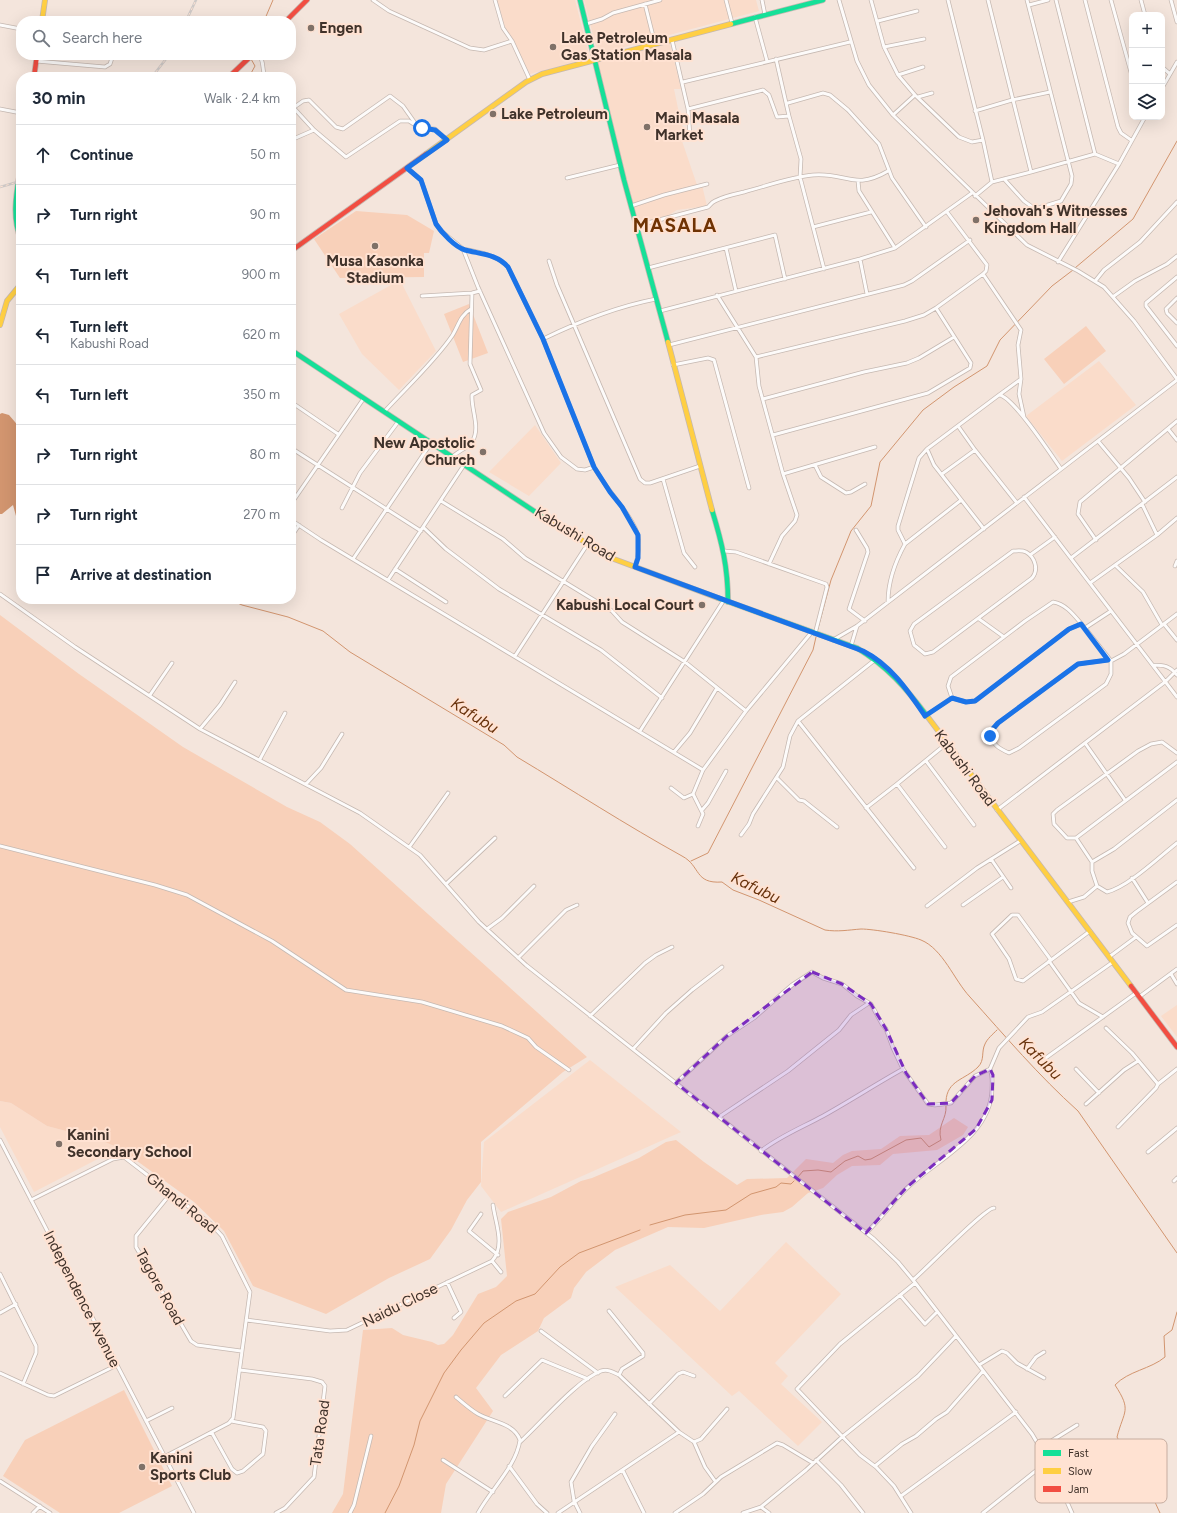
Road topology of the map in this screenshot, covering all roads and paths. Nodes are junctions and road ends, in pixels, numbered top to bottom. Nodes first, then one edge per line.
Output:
1 (45, 0) edge
2 (308, 0) edge
3 (373, 0) edge
4 (495, 0) edge
5 (580, 0) edge
6 (660, 0) edge
7 (726, 0) edge
8 (762, 0) edge
9 (823, 0) edge
10 (839, 0) edge
11 (871, 0) edge
12 (948, 0) edge
13 (988, 0) edge
14 (1027, 0) edge
15 (1048, 0) edge
16 (1056, 0) edge
17 (1085, 0) edge
18 (1111, 0) edge
19 (1141, 0) edge
20 (1171, 0) edge
21 (645, 4) junction
22 (1029, 5) junction
23 (917, 11) dead end
24 (1144, 12) edge
25 (766, 15) junction
26 (43, 16) edge
27 (291, 16) edge
28 (755, 18) junction
29 (878, 21) junction
30 (1177, 22) edge
31 (732, 23) junction
32 (586, 24) junction
33 (0, 25) edge
34 (16, 28) edge
35 (924, 39) dead end
36 (672, 40) junction
37 (512, 41) junction
38 (850, 42) junction
39 (655, 44) junction
40 (884, 47) junction
41 (776, 58) junction
42 (111, 60) edge
43 (247, 60) edge
44 (262, 60) edge
45 (594, 60) junction
46 (36, 61) joint
47 (767, 61) junction
48 (1177, 62) edge
49 (1129, 65) edge
50 (922, 67) dead end
51 (1165, 70) edge
52 (35, 72) edge
53 (234, 72) edge
54 (263, 72) edge
55 (1170, 74) junction
56 (898, 75) junction
57 (530, 80) junction
58 (683, 82) junction
59 (1164, 84) edge
60 (1050, 92) junction
61 (932, 93) dead end
62 (915, 95) junction
63 (918, 97) junction
64 (1012, 100) junction
65 (788, 103) junction
66 (296, 105) edge
67 (0, 109) edge
68 (688, 109) junction
69 (296, 111) edge
70 (975, 111) junction
71 (16, 112) edge
72 (893, 114) junction
73 (789, 116) junction
74 (1143, 120) edge
75 (415, 123) junction
76 (314, 130) junction
77 (690, 136) dead end
78 (296, 138) edge
79 (447, 140) junction
80 (983, 140) junction
81 (1131, 140) junction
82 (1095, 154) junction
83 (1068, 162) junction
84 (1119, 164) junction
85 (620, 165) junction
86 (407, 168) junction
87 (888, 171) junction
88 (1031, 172) junction
89 (800, 177) junction
90 (567, 178) dead end
91 (1004, 179) junction
92 (858, 181) junction
93 (992, 182) junction
94 (707, 184) dead end
95 (972, 193) junction
96 (975, 196) junction
97 (1177, 202) edge
98 (631, 206) junction
99 (16, 209) edge
100 (871, 212) junction
101 (947, 212) junction
102 (16, 224) edge
103 (636, 226) junction
104 (813, 227) junction
105 (926, 227) junction
106 (970, 240) junction
107 (296, 248) edge
108 (726, 248) junction
109 (895, 248) junction
110 (463, 249) junction
111 (1177, 256) edge
112 (860, 259) junction
113 (548, 261) dead end
114 (1058, 262) junction
115 (648, 268) junction
116 (824, 269) junction
117 (983, 274) junction
118 (1177, 277) edge
119 (785, 279) junction
120 (1096, 280) junction
121 (16, 290) edge
122 (480, 291) junction
123 (736, 291) junction
124 (472, 293) junction
125 (867, 294) junction
126 (717, 295) junction
127 (422, 296) dead end
128 (1114, 296) junction
129 (1177, 298) edge
130 (656, 299) junction
131 (936, 308) junction
132 (470, 309) junction
133 (660, 311) junction
134 (574, 324) junction
135 (1177, 324) edge
136 (0, 325) edge
137 (738, 327) junction
138 (954, 337) junction
139 (543, 339) junction
140 (669, 345) junction
141 (1177, 346) edge
142 (296, 353) edge
143 (756, 357) junction
144 (673, 365) junction
145 (1021, 379) junction
146 (1177, 380) edge
147 (999, 395) junction
148 (364, 398) junction
149 (763, 399) junction
150 (296, 405) edge
151 (384, 412) junction
152 (1024, 419) junction
153 (1177, 421) edge
154 (398, 422) junction
155 (958, 426) junction
156 (1168, 429) junction
157 (338, 434) junction
158 (773, 435) junction
159 (1177, 440) edge
160 (1098, 441) junction
161 (431, 443) junction
162 (875, 447) dead end
163 (926, 449) junction
164 (974, 450) junction
165 (296, 451) edge
166 (452, 457) junction
167 (815, 464) junction
168 (464, 465) junction
169 (317, 466) junction
170 (700, 466) junction
171 (594, 467) junction
172 (1120, 467) junction
173 (1061, 469) junction
174 (783, 474) junction
175 (942, 474) junction
176 (1177, 476) edge
177 (663, 479) junction
178 (865, 484) dead end
179 (353, 486) junction
180 (749, 488) dead end
181 (1024, 497) junction
182 (296, 498) edge
183 (441, 501) junction
184 (960, 501) junction
185 (1017, 503) junction
186 (1144, 503) junction
187 (342, 508) dead end
188 (386, 509) junction
189 (1177, 518) edge
190 (1172, 522) junction
191 (296, 523) edge
192 (299, 525) junction
193 (1177, 526) edge
194 (423, 527) junction
195 (984, 529) junction
196 (296, 530) edge
197 (856, 530) dead end
198 (421, 531) junction
199 (1157, 535) junction
200 (1055, 537) junction
201 (1096, 540) junction
202 (905, 544) junction
203 (587, 545) junction
204 (724, 551) junction
205 (1030, 555) junction
206 (1071, 558) junction
207 (353, 559) junction
208 (1177, 561) edge
209 (769, 564) junction
210 (1115, 566) junction
211 (1175, 566) dead end
212 (635, 567) junction
213 (696, 567) dead end
214 (396, 569) junction
215 (388, 580) junction
216 (563, 581) junction
217 (1090, 584) junction
218 (0, 594) edge
219 (726, 601) junction
220 (446, 602) dead end
221 (888, 602) junction
222 (1111, 611) junction
223 (1177, 614) edge
224 (541, 615) junction
225 (978, 619) junction
226 (864, 621) junction
227 (1081, 624) junction
228 (1163, 624) junction
229 (857, 626) junction
230 (1085, 628) junction
231 (814, 634) junction
232 (1004, 637) junction
233 (833, 640) junction
234 (1177, 640) edge
235 (1137, 644) junction
236 (851, 646) junction
237 (515, 656) junction
238 (876, 659) junction
239 (1109, 661) junction
240 (684, 662) junction
241 (172, 663) dead end
242 (1153, 665) junction
243 (1176, 673) edge
244 (235, 682) dead end
245 (1165, 682) junction
246 (717, 688) junction
247 (150, 695) junction
248 (1177, 697) edge
249 (662, 698) junction
250 (952, 698) junction
251 (746, 711) junction
252 (285, 713) dead end
253 (925, 716) junction
254 (798, 721) junction
255 (200, 729) junction
256 (640, 731) junction
257 (342, 734) dead end
258 (1085, 743) junction
259 (946, 744) junction
260 (674, 752) junction
261 (1177, 753) edge
262 (260, 759) junction
263 (926, 761) junction
264 (1177, 762) edge
265 (702, 770) junction
266 (726, 772) dead end
267 (1105, 774) junction
268 (777, 778) junction
269 (306, 784) junction
270 (897, 784) junction
271 (671, 788) dead end
272 (448, 794) dead end
273 (693, 794) junction
274 (1126, 800) junction
275 (1177, 800) edge
276 (866, 808) junction
277 (702, 810) junction
278 (997, 810) junction
279 (974, 825) dead end
280 (698, 826) dead end
281 (837, 827) dead end
282 (741, 834) dead end
283 (496, 838) dead end
284 (1076, 838) junction
285 (1020, 841) junction
286 (1177, 843) edge
287 (0, 846) edge
288 (410, 846) junction
289 (945, 847) dead end
290 (991, 859) junction
291 (1092, 862) junction
292 (914, 868) dead end
293 (1003, 877) junction
294 (1132, 878) junction
295 (1177, 882) edge
296 (446, 884) junction
297 (534, 886) dead end
298 (1097, 886) junction
299 (1011, 888) dead end
300 (1067, 902) junction
301 (1148, 903) junction
302 (577, 905) dead end
303 (963, 905) dead end
304 (927, 906) dead end
305 (1177, 925) edge
306 (487, 929) junction
307 (1090, 931) junction
308 (1136, 937) junction
309 (672, 947) dead end
310 (518, 958) junction
311 (1050, 960) junction
312 (1111, 960) junction
313 (722, 968) dead end
314 (1177, 969) edge
315 (1171, 974) junction
316 (1177, 984) edge
317 (1070, 992) junction
318 (1138, 995) junction
319 (869, 1003) junction
320 (590, 1016) junction
321 (1103, 1018) junction
322 (1106, 1028) dead end
323 (1177, 1047) edge
324 (632, 1050) junction
325 (1043, 1060) dead end
326 (1138, 1061) junction
327 (903, 1069) junction
328 (990, 1069) junction
329 (1076, 1069) dead end
330 (1177, 1069) edge
331 (569, 1070) dead end
332 (676, 1083) junction
333 (1158, 1084) junction
334 (1099, 1093) junction
335 (1086, 1104) dead end
336 (719, 1117) junction
337 (1118, 1127) dead end
338 (1177, 1128) edge
339 (0, 1140) edge
340 (761, 1151) junction
341 (1148, 1152) dead end
342 (170, 1193) junction
343 (31, 1200) junction
344 (493, 1205) dead end
345 (994, 1208) dead end
346 (481, 1214) dead end
347 (866, 1233) junction
348 (498, 1255) junction
349 (492, 1261) junction
350 (501, 1272) dead end
351 (0, 1274) edge
352 (914, 1281) junction
353 (447, 1282) junction
354 (900, 1295) junction
355 (16, 1304) junction
356 (609, 1311) dead end
357 (938, 1312) junction
358 (0, 1313) edge
359 (454, 1318) dead end
360 (246, 1320) junction
361 (541, 1331) dead end
362 (956, 1336) junction
363 (241, 1351) junction
364 (1044, 1352) dead end
365 (117, 1365) junction
366 (979, 1366) junction
367 (1027, 1369) junction
368 (240, 1370) junction
369 (983, 1371) junction
370 (0, 1373) edge
371 (598, 1373) junction
372 (619, 1374) junction
373 (694, 1376) dead end
374 (1044, 1378) dead end
375 (588, 1379) junction
376 (22, 1384) junction
377 (505, 1396) dead end
378 (456, 1397) dead end
379 (649, 1404) junction
380 (172, 1408) dead end
381 (727, 1409) dead end
382 (1016, 1412) junction
383 (615, 1414) dead end
384 (146, 1421) junction
385 (231, 1421) junction
386 (1077, 1425) dead end
387 (679, 1432) junction
388 (212, 1433) junction
389 (371, 1436) dead end
390 (842, 1437) junction
391 (1054, 1439) edge
392 (1035, 1440) edge
393 (520, 1442) junction
394 (694, 1442) junction
395 (164, 1457) junction
396 (443, 1460) dead end
397 (816, 1460) junction
398 (813, 1463) junction
399 (509, 1466) junction
400 (874, 1466) junction
401 (623, 1471) junction
402 (1035, 1471) edge
403 (0, 1481) edge
404 (714, 1481) junction
405 (493, 1492) junction
406 (901, 1496) junction
407 (574, 1501) junction
408 (1067, 1503) edge
409 (40, 1506) junction
410 (761, 1507) junction
411 (33, 1513) edge
412 (50, 1513) edge
413 (194, 1513) edge
414 (276, 1513) edge
415 (350, 1513) edge
416 (478, 1513) edge
417 (547, 1513) edge
418 (558, 1513) edge
419 (580, 1513) edge
420 (644, 1513) edge
421 (675, 1513) edge
422 (743, 1513) edge
423 (769, 1513) edge
424 (863, 1513) edge
425 (911, 1513) edge
426 (983, 1513) edge
427 (1072, 1513) edge

1 - 26 main road
2 - 27 main road
3 - 37 street
4 - 37 street
5 - 32 main road
6 - 21 street
7 - 31 street
8 - 25 street
9 - 25 main road
10 - 38 street
11 - 29 street
12 - 70 street
13 - 64 street
14 - 22 street
15 - 22 street
16 - 82 street
17 - 81 street
18 - 49 street
19 - 24 street
20 - 30 street
21 - 32 street
21 - 39 street
22 - 60 street
23 - 29 street
25 - 28 main road
28 - 31 main road
28 - 47 street
29 - 40 street
31 - 36 main road
32 - 45 main road
33 - 34 street
35 - 40 street
36 - 39 main road
36 - 58 street
37 - 57 street
38 - 41 street
38 - 72 street
39 - 45 main road
40 - 56 street
41 - 47 street
41 - 65 street
42 - 46 street
43 - 53 main road
44 - 54 street
45 - 57 main road
45 - 85 main road
46 - 52 main road
47 - 58 street
48 - 55 street
50 - 56 street
51 - 55 street
55 - 59 street
56 - 62 street
57 - 79 main road
58 - 68 street
60 - 64 street
60 - 83 street
61 - 63 street
62 - 63 street
62 - 72 street
63 - 80 street
64 - 70 street
64 - 88 street
65 - 73 street
65 - 87 street
66 - 75 street
67 - 71 street
68 - 73 street
68 - 77 street
69 - 76 street
70 - 80 street
72 - 95 street
73 - 89 street
74 - 81 street
75 - 76 street
75 - 79 street
76 - 78 street
79 - 86 main road
80 - 93 street
81 - 84 street
82 - 83 street
82 - 84 street
83 - 88 street
83 - 91 street
84 - 114 street
85 - 90 street
85 - 98 main road
86 - 107 main road
86 - 110 street
87 - 92 street
87 - 105 street
88 - 91 street
89 - 92 street
89 - 103 street
89 - 104 street
91 - 93 street
92 - 100 street
93 - 96 street
94 - 98 street
95 - 96 street
95 - 101 street
96 - 114 street
97 - 120 street
98 - 103 main road
99 - 102 main road
100 - 104 street
100 - 109 street
101 - 105 street
101 - 106 street
103 - 115 main road
104 - 116 street
105 - 109 street
106 - 117 street
106 - 125 street
108 - 115 street
108 - 119 street
108 - 123 street
109 - 112 street
110 - 122 street
110 - 139 street
111 - 128 street
112 - 116 street
112 - 125 street
113 - 134 street
114 - 120 street
115 - 130 main road
116 - 119 street
117 - 131 street
117 - 145 street
118 - 141 street
119 - 123 street
120 - 128 street
121 - 136 main road
122 - 124 street
122 - 171 street
123 - 126 street
124 - 127 street
124 - 132 street
125 - 137 street
126 - 133 street
126 - 137 street
128 - 146 street
129 - 135 street
130 - 133 main road
130 - 134 street
131 - 138 street
131 - 143 street
132 - 151 street
132 - 166 street
133 - 140 main road
134 - 139 street
134 - 177 street
137 - 140 street
137 - 143 street
138 - 149 street
138 - 158 street
139 - 171 street
140 - 144 main road
142 - 148 main road, Kabushi Road
143 - 149 street
144 - 170 main road
144 - 180 street
145 - 147 street
145 - 152 street
146 - 160 street
147 - 152 street
147 - 155 street
148 - 151 main road, Kabushi Road
148 - 157 street
149 - 158 street
150 - 157 street
151 - 154 main road, Kabushi Road
152 - 173 street
153 - 156 street
154 - 161 main road, Kabushi Road
154 - 179 street
155 - 163 street
155 - 164 street
156 - 159 street
156 - 172 street
157 - 169 street
158 - 174 street
160 - 172 street
160 - 173 street
161 - 166 main road, Kabushi Road
161 - 188 street
162 - 167 street
163 - 175 street
163 - 202 street
164 - 175 street
164 - 185 street
165 - 169 street
166 - 168 main road, Kabushi Road
167 - 174 street
167 - 178 street
168 - 183 street
168 - 203 main road, Kabushi Road
169 - 179 street
169 - 182 street
170 - 177 street
170 - 204 main road
171 - 212 street
172 - 186 street
172 - 201 street
173 - 181 street
174 - 209 street
175 - 184 street
176 - 186 street
177 - 213 street
179 - 187 street
179 - 188 street
181 - 185 street
181 - 200 street
183 - 194 street
183 - 216 street
184 - 195 street
184 - 202 street
185 - 195 street
186 - 199 street
186 - 201 street
188 - 198 street
188 - 207 street
189 - 190 street
190 - 193 street
190 - 199 street
191 - 192 street
192 - 196 street
192 - 207 street
194 - 198 street
194 - 224 street
195 - 221 street
197 - 226 street
198 - 214 street
199 - 210 street
200 - 205 street
200 - 206 street
201 - 206 street
202 - 221 street
203 - 212 main road, Kabushi Road
203 - 216 street
204 - 209 street
204 - 219 main road
205 - 225 street
205 - 225 street
206 - 217 street
207 - 215 street
208 - 211 street
209 - 231 street
210 - 217 street
210 - 228 street
212 - 219 main road, Kabushi Road
214 - 215 street
214 - 220 street
215 - 237 street
216 - 224 street
216 - 240 street
217 - 222 street
218 - 247 street
219 - 231 main road, Kabushi Road
219 - 240 street
221 - 226 street
222 - 230 street
222 - 235 street
223 - 228 street
224 - 237 street
224 - 249 street
225 - 232 street
226 - 229 street
227 - 230 street
227 - 232 street
227 - 250 street
228 - 234 street
228 - 235 street
229 - 233 street
229 - 236 street
230 - 239 street
231 - 233 main road, Kabushi Road
231 - 251 street
232 - 250 street
233 - 236 main road, Kabushi Road
235 - 239 street
235 - 242 street
236 - 238 main road, Kabushi Road
237 - 256 street
238 - 253 main road, Kabushi Road
238 - 254 street
239 - 239 street
240 - 246 street
240 - 249 street
241 - 247 street
242 - 243 street
242 - 245 street
243 - 245 street
244 - 255 street
245 - 248 street
245 - 258 street
246 - 251 street
246 - 260 street
247 - 255 street
249 - 256 street
250 - 253 street
251 - 265 street
252 - 262 street
253 - 259 main road, Kabushi Road
254 - 268 street
254 - 276 street
255 - 262 street
256 - 260 street
257 - 269 street
258 - 267 street
258 - 278 street
259 - 263 street
259 - 278 main road, Kabushi Road
260 - 265 street
261 - 267 street
262 - 269 street
263 - 270 street
263 - 279 street
264 - 274 street
265 - 273 street
266 - 277 street
267 - 274 street
267 - 284 street
268 - 281 street
268 - 282 street
269 - 288 street
270 - 276 street
270 - 289 street
271 - 273 street
272 - 288 street
273 - 277 street
274 - 284 street
275 - 291 street
276 - 292 street
277 - 280 street
278 - 285 main road, Kabushi Road
283 - 296 street
284 - 291 street
285 - 290 street
285 - 300 main road, Kabushi Road
286 - 294 street
287 - 331 street
288 - 296 street
290 - 293 street
290 - 304 street
291 - 298 street
293 - 299 street
293 - 303 street
294 - 298 street
294 - 301 street
295 - 301 street
296 - 306 street
297 - 306 street
298 - 300 street
300 - 307 main road, Kabushi Road
301 - 308 street
302 - 310 street
305 - 308 street
306 - 310 street
307 - 311 street
307 - 312 main road, Kabushi Road
308 - 312 street
309 - 320 street
310 - 320 street
311 - 311 street
311 - 317 street
312 - 317 street
312 - 318 main road, Kabushi Road
313 - 324 street
314 - 315 street
315 - 316 street
315 - 318 street
317 - 321 street
317 - 328 street
318 - 321 street
318 - 323 main road, Kabushi Road
319 - 327 street
319 - 332 street
319 - 336 street
320 - 324 street
321 - 325 street
322 - 326 street
324 - 332 street
326 - 333 street
326 - 334 street
327 - 328 street
327 - 340 street
328 - 347 street
329 - 334 street
330 - 333 street
332 - 336 street
333 - 337 street
334 - 335 street
336 - 340 street
338 - 341 street
339 - 343 street, Independence Avenue
340 - 347 street
342 - 343 street, Ghandi Road
342 - 360 street, Ghandi Road
342 - 363 street, Tagore Road
343 - 365 street, Independence Avenue
344 - 348 street
345 - 352 street
346 - 348 street
347 - 352 street
348 - 349 street, Naidu Close
349 - 350 street
349 - 353 street, Naidu Close
351 - 355 street
352 - 354 street
352 - 357 street
353 - 359 street
353 - 360 street, Naidu Close
354 - 357 street
354 - 390 street
355 - 358 street
355 - 376 street
356 - 372 street
357 - 362 street
360 - 363 street, Ghandi Road
361 - 371 street
362 - 366 street
362 - 390 street
363 - 368 street, Ghandi Road
364 - 367 street
365 - 376 street
365 - 384 street, Independence Avenue
366 - 367 street
366 - 369 street
367 - 374 street
368 - 385 street, Ghandi Road
368 - 414 street, Tata Road
369 - 382 street
369 - 400 street
370 - 376 street
371 - 372 street
371 - 375 street
372 - 379 street
373 - 379 street
375 - 377 street
375 - 393 street
378 - 393 street
379 - 387 street
380 - 384 street
381 - 394 street
382 - 392 street
382 - 406 street
383 - 407 street
384 - 395 street, Independence Avenue
385 - 388 street
385 - 388 street
386 - 391 street
387 - 394 street
387 - 401 street
388 - 395 street
389 - 415 street
390 - 397 street
390 - 400 street
393 - 399 street
394 - 404 street
395 - 413 street, Independence Avenue
396 - 405 street
397 - 398 street
397 - 424 street
398 - 404 street
398 - 410 street
399 - 405 street
399 - 417 street
400 - 406 street
401 - 407 street
401 - 420 street
402 - 426 street
403 - 409 street
404 - 421 street
405 - 416 street
406 - 425 street
407 - 418 street
407 - 419 street
408 - 427 street
409 - 411 street
409 - 412 street
410 - 422 street
410 - 423 street

